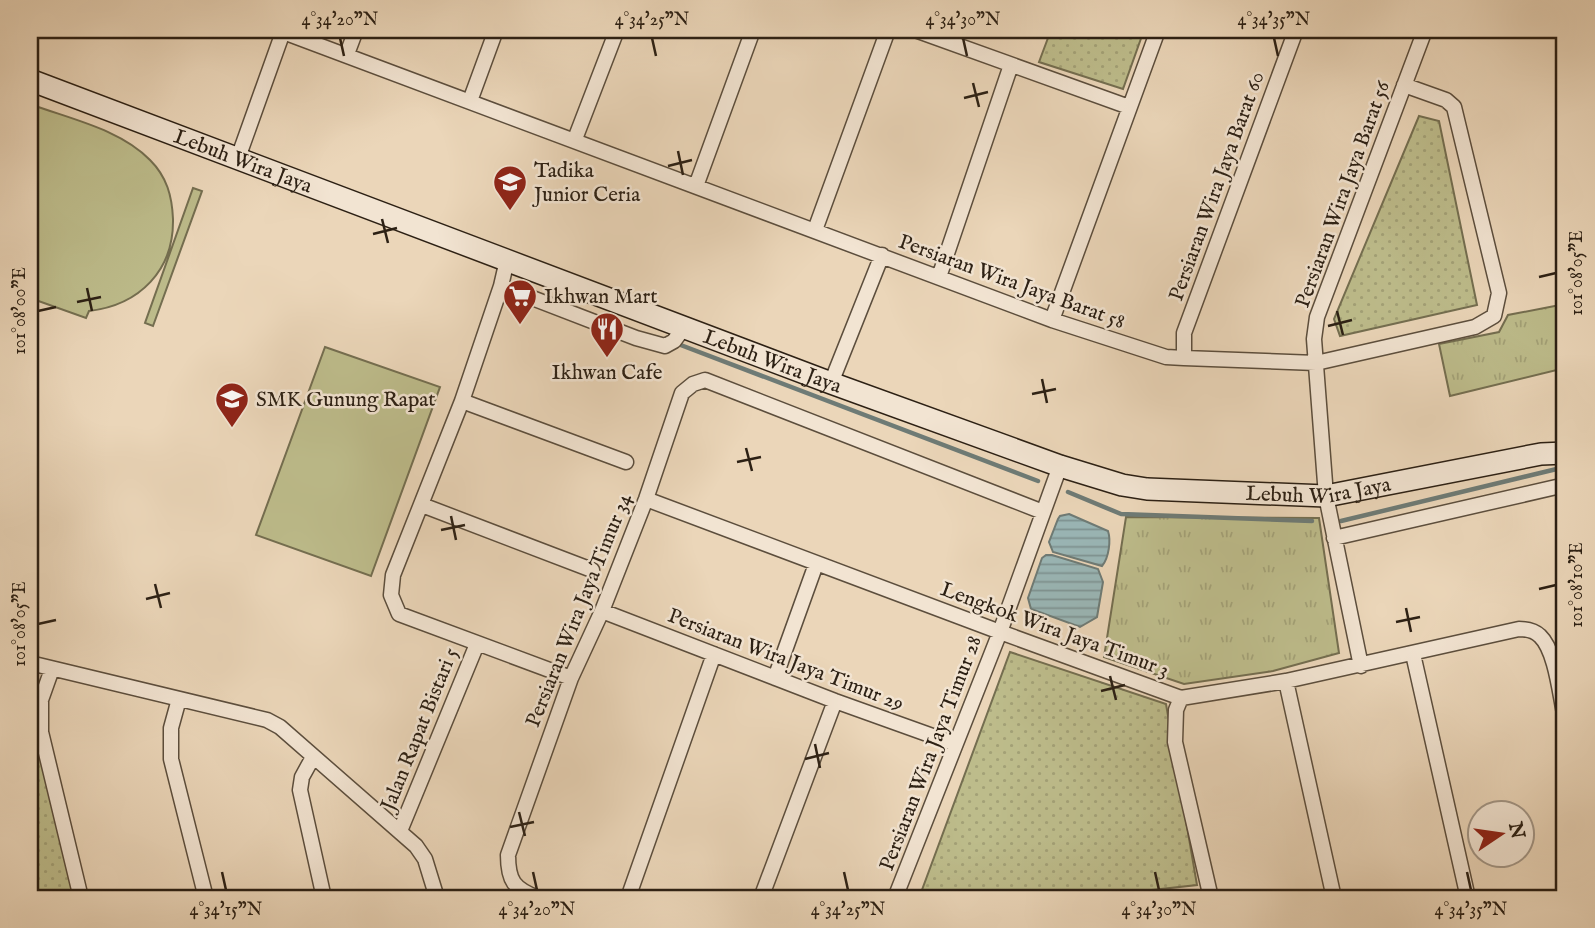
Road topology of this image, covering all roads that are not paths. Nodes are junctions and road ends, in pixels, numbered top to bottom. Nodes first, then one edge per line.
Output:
1 (356, 30) edge
2 (496, 30) edge
3 (617, 30) edge
4 (753, 30) edge
5 (888, 30) edge
6 (915, 30) edge
7 (1158, 30) edge
8 (1296, 30) edge
9 (1425, 30) edge
10 (280, 31) edge
11 (347, 54) junction
12 (1011, 65) junction
13 (30, 79) edge
14 (1404, 85) junction
15 (470, 101) junction
16 (1129, 107) junction
17 (575, 139) junction
18 (238, 158) junction
19 (695, 186) junction
20 (815, 230) junction
21 (882, 255) junction
22 (507, 260) junction
23 (939, 277) junction
24 (501, 286) junction
25 (1052, 320) junction
26 (685, 326) junction
27 (1184, 358) junction
28 (1316, 363) junction
29 (831, 383) junction
30 (462, 401) junction
31 (1565, 443) edge
32 (1565, 453) edge
33 (1541, 454) junction
34 (626, 462) dead end
35 (1060, 466) junction
36 (1565, 485) edge
37 (1326, 496) junction
38 (646, 499) junction
39 (422, 505) junction
40 (1042, 512) junction
41 (1334, 538) junction
42 (816, 564) junction
43 (592, 570) dead end
44 (602, 611) junction
45 (1000, 632) junction
46 (477, 644) junction
47 (714, 654) junction
48 (1413, 654) junction
49 (30, 663) edge
50 (1361, 666) junction
51 (52, 669) junction
52 (571, 678) junction
53 (775, 678) junction
54 (1286, 681) junction
55 (1181, 698) junction
56 (179, 699) junction
57 (835, 701) junction
58 (1565, 718) edge
59 (955, 744) junction
60 (313, 757) junction
61 (400, 831) junction
62 (82, 898) edge
63 (206, 898) edge
64 (324, 898) edge
65 (437, 898) edge
66 (538, 898) edge
67 (628, 898) edge
68 (761, 898) edge
69 (895, 898) edge
70 (1211, 898) edge
71 (1335, 898) edge
72 (1468, 898) edge

1 - 11 street
2 - 15 street
3 - 17 street
4 - 19 street
5 - 20 street
6 - 12 street
7 - 16 street
8 - 27 street, Persiaran Wira Jaya Barat 60
9 - 14 street, Persiaran Wira Jaya Barat 56
10 - 11 street, Persiaran Wira Jaya Barat 58
10 - 18 street
11 - 15 street, Persiaran Wira Jaya Barat 58
12 - 16 street
12 - 23 street
13 - 18 street, Lebuh Wira Jaya
14 - 28 street, Persiaran Wira Jaya Barat 56
14 - 28 street, Persiaran Wira Jaya Barat 58
15 - 17 street, Persiaran Wira Jaya Barat 58
16 - 25 street
17 - 19 street, Persiaran Wira Jaya Barat 58
18 - 22 street, Lebuh Wira Jaya
19 - 20 street, Persiaran Wira Jaya Barat 58
20 - 21 street, Persiaran Wira Jaya Barat 58
21 - 23 street, Persiaran Wira Jaya Barat 58
21 - 29 street
22 - 24 street
22 - 26 street, Lebuh Wira Jaya
23 - 25 street, Persiaran Wira Jaya Barat 58
24 - 26 street
24 - 30 street
25 - 27 street, Persiaran Wira Jaya Barat 58
26 - 29 street, Lebuh Wira Jaya
27 - 28 street, Persiaran Wira Jaya Barat 58
28 - 37 street, Persiaran Wira Jaya Barat 56
29 - 35 street, Lebuh Wira Jaya
30 - 34 street
30 - 39 street
31 - 33 street, Lebuh Wira Jaya
32 - 33 street, Lebuh Wira Jaya
33 - 37 street, Lebuh Wira Jaya
35 - 37 street, Lebuh Wira Jaya
35 - 40 street, Persiaran Wira Jaya Timur 28
36 - 41 street
37 - 41 street, Persiaran Wira Jaya Barat 56
38 - 40 street, Persiaran Wira Jaya Timur 34
38 - 42 street, Lengkok Wira Jaya Timur 3
38 - 44 street, Persiaran Wira Jaya Timur 34
39 - 43 street
39 - 46 street
40 - 45 street, Persiaran Wira Jaya Timur 28
41 - 50 street, Persiaran Wira Jaya Barat 56
42 - 45 street, Lengkok Wira Jaya Timur 3
42 - 53 street
44 - 47 street, Persiaran Wira Jaya Timur 29
44 - 52 street, Persiaran Wira Jaya Timur 34
45 - 55 street, Lengkok Wira Jaya Timur 3
45 - 59 street, Persiaran Wira Jaya Timur 28
46 - 52 street
46 - 61 street, Jalan Rapat Bistari 5
47 - 53 street, Persiaran Wira Jaya Timur 29
47 - 67 street
48 - 50 street, Lengkok Wira Jaya Timur 3
48 - 58 street, Lengkok Wira Jaya Timur 3
48 - 72 street
49 - 51 street
50 - 54 street, Lengkok Wira Jaya Timur 3
51 - 56 street
51 - 62 street
52 - 66 street, Persiaran Wira Jaya Timur 34
53 - 57 street, Persiaran Wira Jaya Timur 29
54 - 55 street, Lengkok Wira Jaya Timur 3
54 - 71 street
55 - 70 street
56 - 60 street
56 - 63 street
57 - 59 street, Persiaran Wira Jaya Timur 29
57 - 68 street
59 - 69 street, Persiaran Wira Jaya Timur 28
60 - 61 street
60 - 64 street
61 - 65 street

